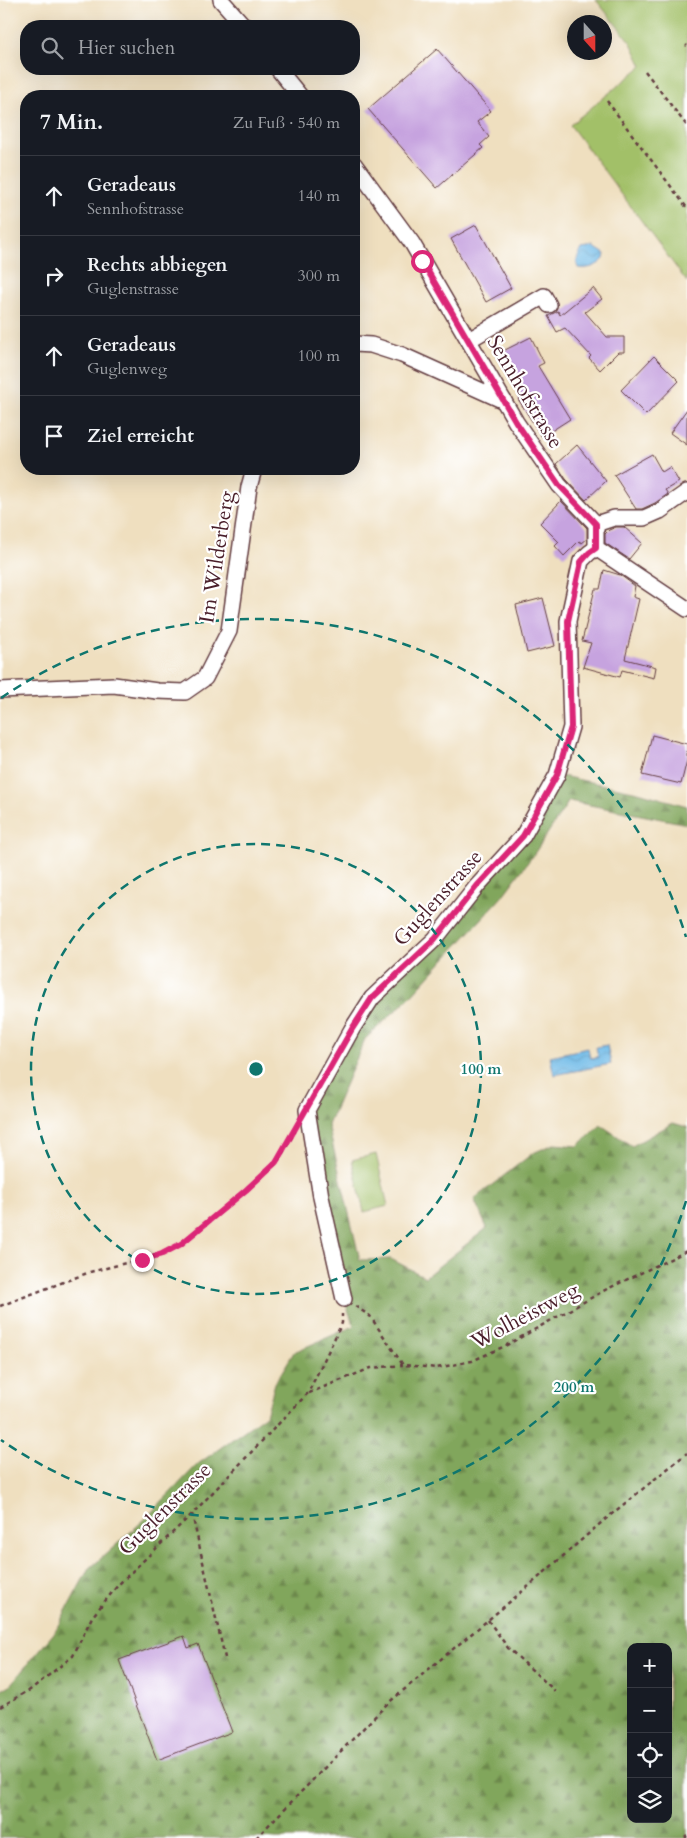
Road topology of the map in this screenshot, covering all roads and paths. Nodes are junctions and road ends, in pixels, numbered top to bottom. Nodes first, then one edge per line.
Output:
1 (221, 0) edge
2 (239, 20) edge
3 (645, 71) dead end
4 (283, 75) edge
5 (295, 90) edge
6 (607, 101) dead end
7 (687, 126) edge
8 (360, 172) edge
9 (687, 208) edge
10 (549, 305) dead end
11 (469, 340) junction
12 (360, 344) edge
13 (504, 401) junction
14 (252, 475) edge
15 (687, 492) edge
16 (596, 524) junction
17 (596, 548) junction
18 (687, 609) edge
19 (0, 690) edge
20 (307, 1110) junction
21 (687, 1251) edge
22 (344, 1299) dead end
23 (0, 1306) edge
24 (364, 1312) dead end
25 (342, 1323) dead end
26 (403, 1365) junction
27 (308, 1393) junction
28 (687, 1453) edge
29 (192, 1514) junction
30 (488, 1620) junction
31 (225, 1658) dead end
32 (555, 1691) dead end
33 (0, 1707) edge
34 (256, 1838) edge

1 - 2 street
3 - 7 path
4 - 5 street
6 - 9 path
8 - 11 street, Sennhofstrasse
10 - 11 street
11 - 13 street, Sennhofstrasse
12 - 13 street
13 - 16 street, Sennhofstrasse
14 - 19 street, Im Wilderberg
15 - 16 street
16 - 17 street
17 - 18 street
17 - 20 street, Guglenstrasse
20 - 22 street
20 - 23 path
21 - 26 path, Wolheistweg
24 - 26 path
25 - 27 path, Guglenstrasse
26 - 27 path, Wolheistweg
27 - 29 path, Guglenstrasse
28 - 30 path
29 - 31 path
29 - 33 path, Guglenstrasse
30 - 32 path
30 - 34 path

